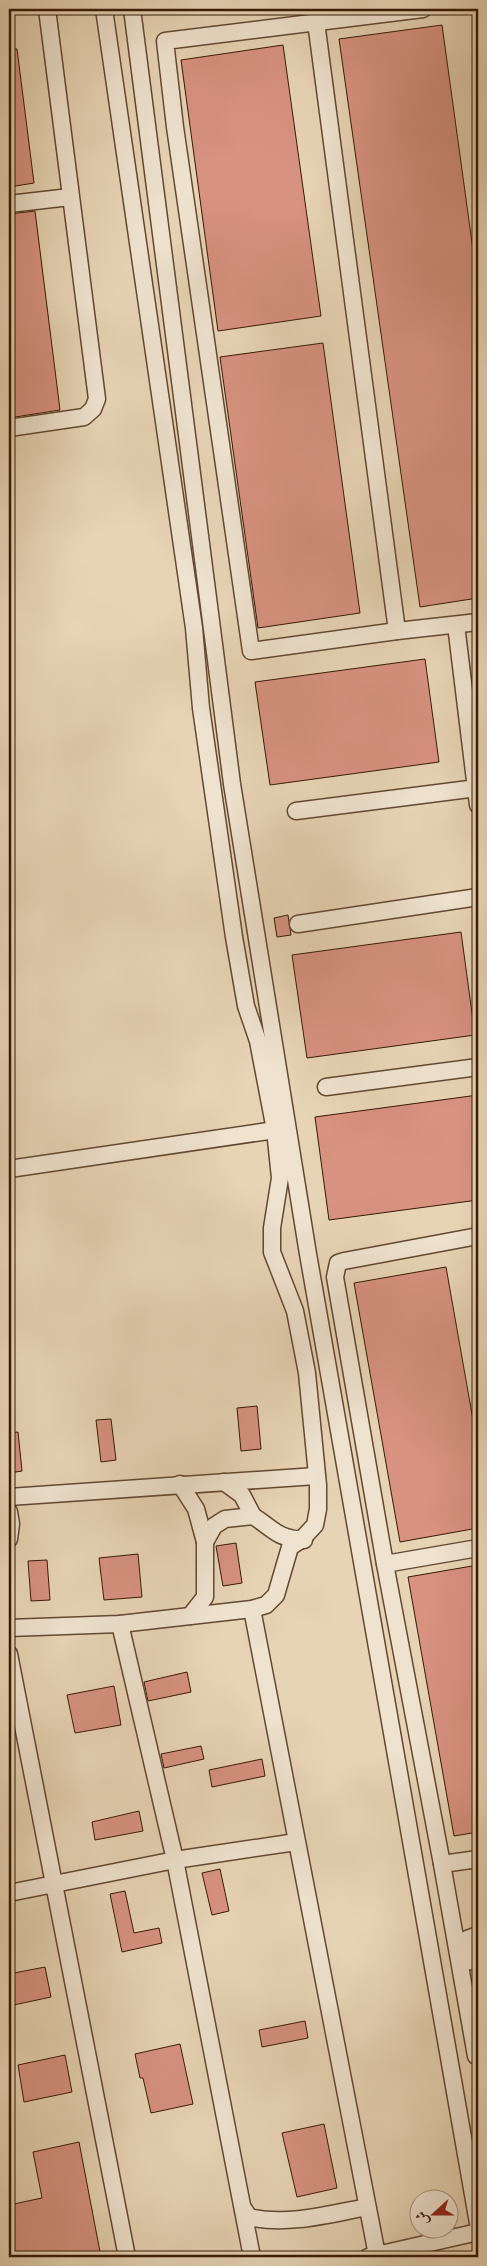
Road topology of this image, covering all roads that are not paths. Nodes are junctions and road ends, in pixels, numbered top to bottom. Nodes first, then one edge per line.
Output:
1 (48, 9) edge
2 (104, 9) edge
3 (132, 9) edge
4 (423, 9) edge
5 (316, 22) junction
6 (70, 197) junction
7 (9, 204) edge
8 (9, 428) edge
9 (478, 622) edge
10 (456, 625) junction
11 (397, 631) junction
12 (477, 788) junction
13 (478, 805) edge
14 (296, 811) dead end
15 (478, 897) edge
16 (298, 924) dead end
17 (478, 1066) edge
18 (326, 1087) dead end
19 (275, 1130) junction
20 (9, 1169) edge
21 (478, 1236) edge
22 (316, 1476) junction
23 (224, 1482) junction
24 (180, 1484) junction
25 (9, 1497) edge
26 (9, 1512) edge
27 (253, 1516) junction
28 (9, 1539) edge
29 (303, 1540) junction
30 (205, 1542) junction
31 (478, 1548) edge
32 (385, 1564) junction
33 (252, 1609) junction
34 (190, 1616) junction
35 (120, 1624) junction
36 (9, 1628) edge
37 (9, 1654) edge
38 (296, 1842) junction
39 (478, 1859) edge
40 (175, 1860) junction
41 (442, 1864) junction
42 (53, 1884) junction
43 (9, 1893) edge
44 (478, 1935) edge
45 (478, 1962) edge
46 (478, 2058) edge
47 (243, 2208) junction
48 (367, 2208) junction
49 (478, 2223) edge
50 (478, 2232) edge
51 (372, 2256) edge
52 (127, 2257) edge
53 (252, 2257) edge

1 - 6 street
2 - 19 street
3 - 49 street
4 - 5 street
5 - 11 street
5 - 11 street
6 - 7 street
6 - 8 street
9 - 10 street
10 - 11 street
10 - 12 street
12 - 13 street
12 - 14 street
15 - 16 street
17 - 18 street
19 - 20 street
19 - 22 street
21 - 32 street
22 - 23 street
22 - 29 street
23 - 24 street
23 - 27 street
24 - 25 street
24 - 30 street
26 - 28 street
27 - 29 street
27 - 30 street
29 - 33 street
30 - 34 street
31 - 32 street
32 - 41 street
33 - 34 street
33 - 38 street
34 - 35 street
35 - 36 street
35 - 40 street
37 - 42 street
38 - 40 street
38 - 48 street
39 - 41 street
40 - 42 street
40 - 47 street
41 - 46 street
42 - 43 street
42 - 52 street
44 - 45 street
47 - 48 street
47 - 53 street
48 - 51 street
50 - 51 street

